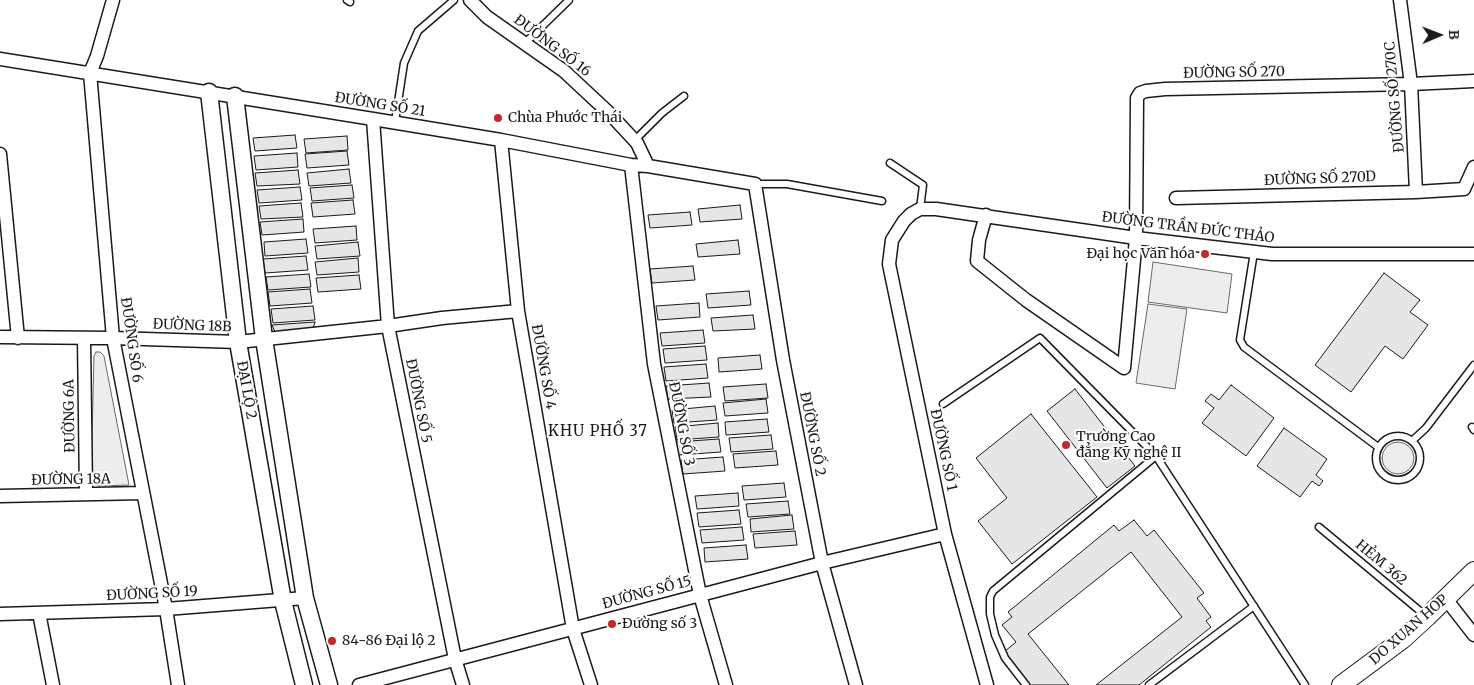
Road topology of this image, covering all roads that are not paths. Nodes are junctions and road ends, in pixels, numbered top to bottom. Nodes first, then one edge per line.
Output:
1 (113, 0) edge
2 (454, 0) edge
3 (470, 0) edge
4 (569, 0) edge
5 (1400, 0) edge
6 (524, 43) junction
7 (0, 59) edge
8 (90, 73) junction
9 (1474, 81) edge
10 (1411, 84) junction
11 (209, 92) junction
12 (235, 96) junction
13 (684, 96) dead end
14 (373, 119) junction
15 (396, 122) junction
16 (501, 140) junction
17 (637, 143) junction
18 (0, 154) edge
19 (890, 163) dead end
20 (631, 165) junction
21 (648, 166) junction
22 (1474, 167) edge
23 (1, 169) edge
24 (755, 184) junction
25 (1416, 192) junction
26 (1176, 198) dead end
27 (882, 201) dead end
28 (920, 209) junction
29 (986, 215) junction
30 (1136, 238) junction
31 (5, 251) edge
32 (1254, 252) junction
33 (1474, 254) edge
34 (518, 311) junction
35 (388, 326) junction
36 (0, 337) edge
37 (18, 338) junction
38 (84, 338) junction
39 (113, 338) junction
40 (264, 339) junction
41 (238, 342) junction
42 (1474, 364) edge
43 (943, 404) dead end
44 (1412, 441) junction
45 (1378, 447) junction
46 (1156, 456) junction
47 (86, 494) junction
48 (143, 494) junction
49 (0, 496) edge
50 (1319, 527) dead end
51 (945, 534) junction
52 (822, 563) junction
53 (1474, 571) edge
54 (700, 595) junction
55 (305, 598) junction
56 (283, 600) junction
57 (1446, 600) junction
58 (1254, 606) junction
59 (166, 609) junction
60 (39, 613) junction
61 (0, 614) edge
62 (1427, 617) junction
63 (573, 629) junction
64 (1474, 634) edge
65 (455, 659) junction
66 (53, 685) edge
67 (178, 685) edge
68 (304, 685) edge
69 (329, 685) edge
70 (359, 685) edge
71 (463, 685) edge
72 (591, 685) edge
73 (726, 685) edge
74 (856, 685) edge
75 (987, 685) edge
76 (1026, 685) edge
77 (1149, 685) edge
78 (1305, 685) edge
79 (1341, 685) edge

1 - 8 street
2 - 15 lane
3 - 6 street, ĐƯỜNG SỐ 16
4 - 6 lane
5 - 10 street, ĐƯỜNG SỐ 270C
6 - 17 street, ĐƯỜNG SỐ 16
7 - 8 street, ĐƯỜNG SỐ 21
8 - 11 street, ĐƯỜNG SỐ 21
8 - 39 street, ĐƯỜNG SỐ 6
9 - 10 street, ĐƯỜNG SỐ 270
10 - 25 street, ĐƯỜNG SỐ 270C
10 - 30 street, ĐƯỜNG SỐ 270
11 - 12 street, ĐƯỜNG SỐ 21
11 - 41 street, ĐẠI LỘ 2
12 - 14 street, ĐƯỜNG SỐ 21
12 - 40 street, ĐẠI LỘ 2
13 - 17 lane
14 - 15 street, ĐƯỜNG SỐ 21
14 - 35 street, ĐƯỜNG SỐ 5
15 - 16 street, ĐƯỜNG SỐ 21
16 - 20 street, ĐƯỜNG SỐ 21
16 - 34 street, ĐƯỜNG SỐ 4
17 - 21 street, ĐƯỜNG SỐ 16
18 - 23 street
19 - 28 lane
20 - 21 street, ĐƯỜNG SỐ 21
20 - 54 street, ĐƯỜNG SỐ 3
21 - 24 street, ĐƯỜNG SỐ 21
22 - 25 street, ĐƯỜNG SỐ 270D
23 - 31 street
24 - 27 lane
24 - 52 street, ĐƯỜNG SỐ 2
25 - 26 street, ĐƯỜNG SỐ 270D
28 - 29 street, ĐƯỜNG TRẦN ĐỨC THẢO
28 - 51 street, ĐƯỜNG SỐ 1
29 - 30 street, ĐƯỜNG TRẦN ĐỨC THẢO
29 - 30 street
30 - 32 street, ĐƯỜNG TRẦN ĐỨC THẢO
31 - 37 street
32 - 33 street, ĐƯỜNG TRẦN ĐỨC THẢO
32 - 45 lane
34 - 35 street, ĐƯỜNG 18B
34 - 63 street, ĐƯỜNG SỐ 4
35 - 40 street, ĐƯỜNG 18B
35 - 65 street, ĐƯỜNG SỐ 5
36 - 37 street, ĐƯỜNG 18B
37 - 38 street, ĐƯỜNG 18B
38 - 39 street, ĐƯỜNG 18B
38 - 47 street, ĐƯỜNG 6A
39 - 41 street, ĐƯỜNG 18B
39 - 48 street, ĐƯỜNG SỐ 6
40 - 41 street, ĐƯỜNG 18B
40 - 55 street, ĐẠI LỘ 2
41 - 56 street, ĐẠI LỘ 2
42 - 44 lane
43 - 46 lane
44 - 45 lane
44 - 45 lane
46 - 58 lane
46 - 76 lane
47 - 48 street, ĐƯỜNG 18A
47 - 49 street, ĐƯỜNG 18A
48 - 59 street, ĐƯỜNG SỐ 6
50 - 62 lane, HẺM 362
51 - 52 street, ĐƯỜNG SỐ 15
51 - 75 street, ĐƯỜNG SỐ 1
52 - 54 street, ĐƯỜNG SỐ 15
52 - 74 street, ĐƯỜNG SỐ 2
53 - 57 main road, DO XUAN HOP
54 - 63 street, ĐƯỜNG SỐ 15
54 - 73 street, ĐƯỜNG SỐ 3
55 - 56 street, ĐƯỜNG SỐ 19
55 - 69 street, ĐẠI LỘ 2
56 - 59 street, ĐƯỜNG SỐ 19
56 - 68 street, ĐẠI LỘ 2
57 - 62 main road, DO XUAN HOP
57 - 64 street
58 - 77 lane
58 - 78 lane
59 - 60 street, ĐƯỜNG SỐ 19
59 - 67 street
60 - 61 street, ĐƯỜNG SỐ 19
60 - 66 street
62 - 79 main road, DO XUAN HOP
63 - 65 street, ĐƯỜNG SỐ 15
63 - 72 street, ĐƯỜNG SỐ 4
65 - 70 street, ĐƯỜNG SỐ 15
65 - 71 street, ĐƯỜNG SỐ 5

